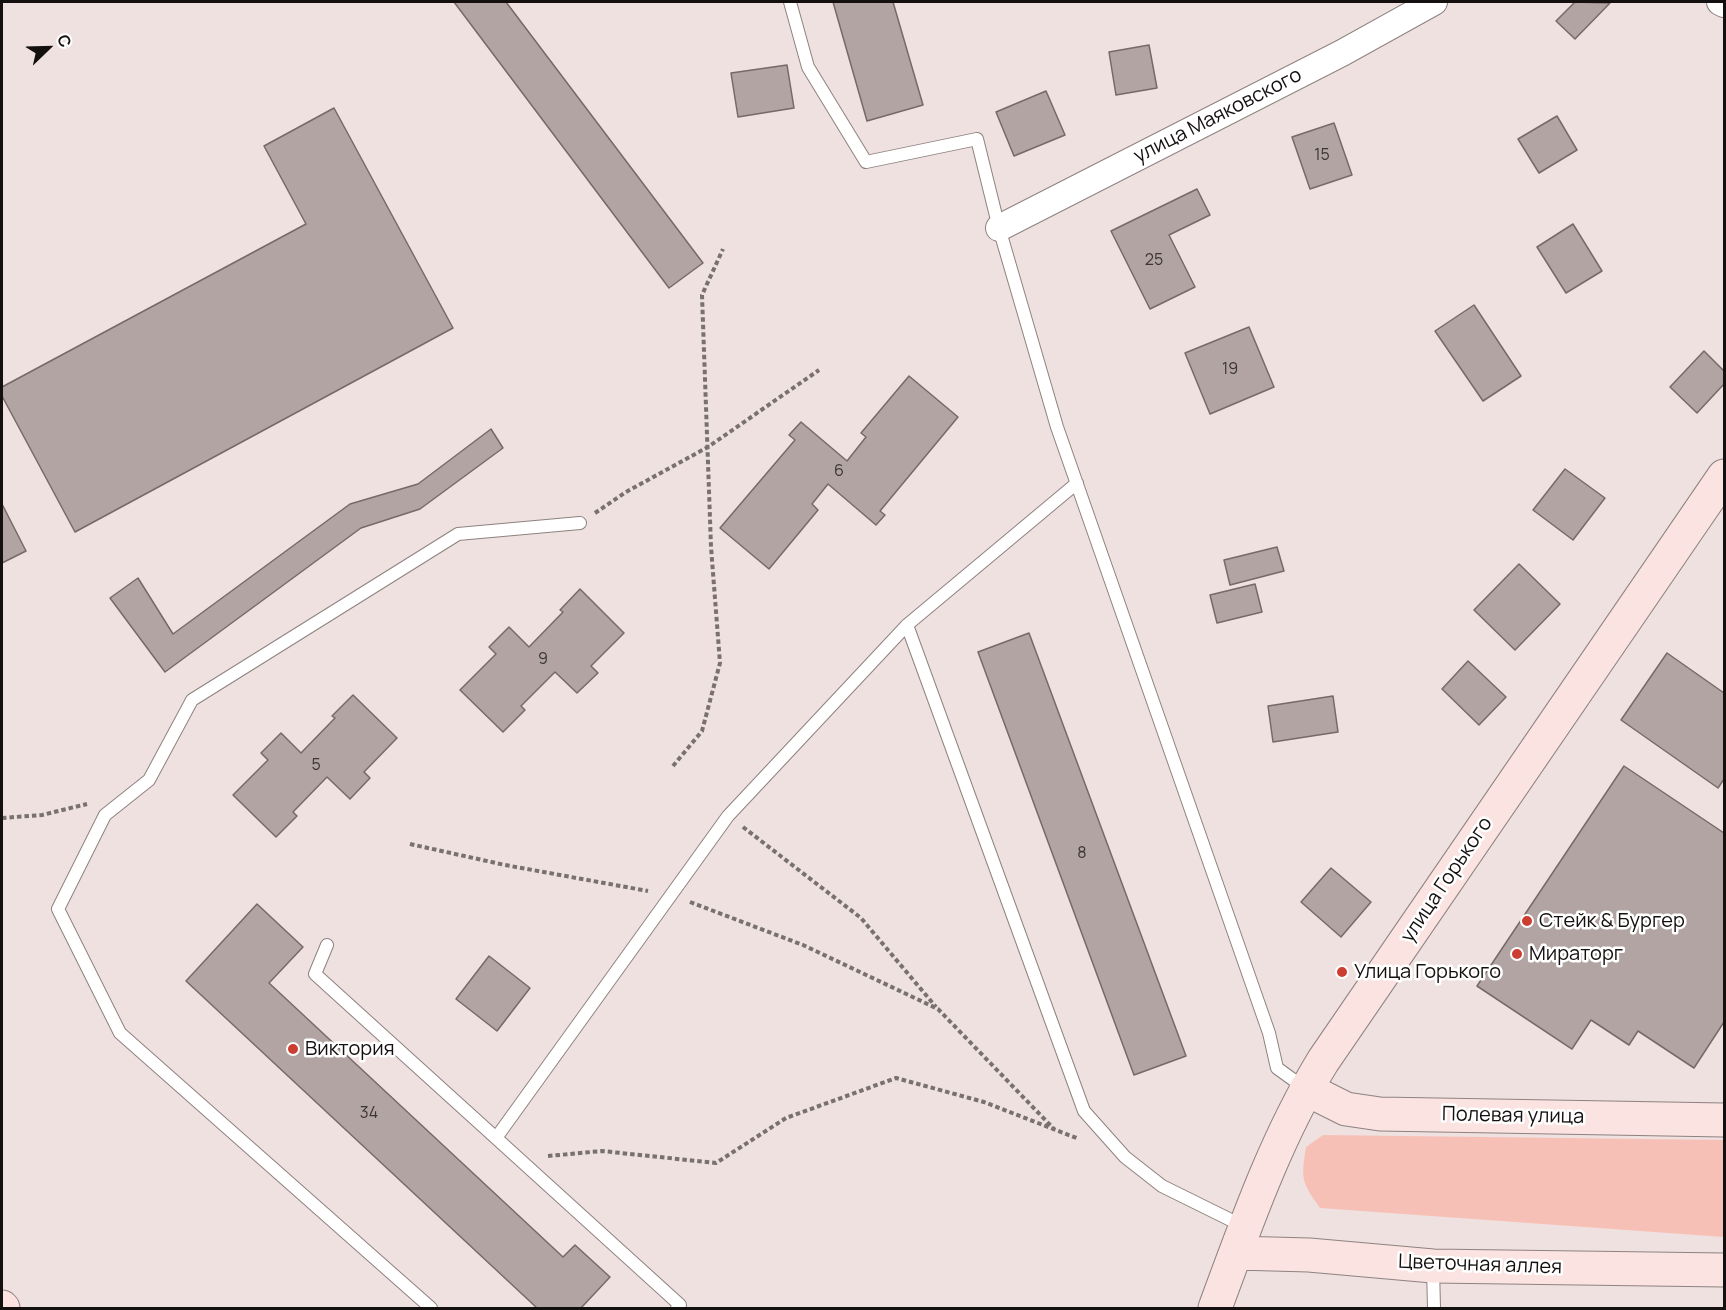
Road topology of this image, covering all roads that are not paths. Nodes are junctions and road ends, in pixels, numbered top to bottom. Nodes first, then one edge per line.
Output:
1 (790, 2) edge
2 (1434, 2) edge
3 (1720, 2) edge
4 (1725, 4) edge
5 (999, 228) junction
6 (1725, 476) edge
7 (1077, 483) junction
8 (580, 523) road end
9 (907, 625) junction
10 (327, 945) dead end
11 (1306, 1089) junction
12 (1725, 1120) edge
13 (496, 1138) junction
14 (1241, 1240) junction
15 (1433, 1266) junction
16 (1725, 1270) edge
17 (431, 1308) edge
18 (677, 1308) edge
19 (1215, 1308) edge
20 (1434, 1308) edge

1 - 5 lane
2 - 5 street, улица Маяковского
3 - 4 street
5 - 7 lane
6 - 11 main road, улица Горького
7 - 9 lane
7 - 11 lane
8 - 17 lane
9 - 13 lane
9 - 14 lane
10 - 13 lane
11 - 12 main road, Полевая улица
11 - 14 main road, улица Горького
13 - 18 lane
14 - 15 main road, Цветочная аллея
14 - 19 main road, улица Горького
15 - 16 main road, Цветочная аллея
15 - 20 lane

